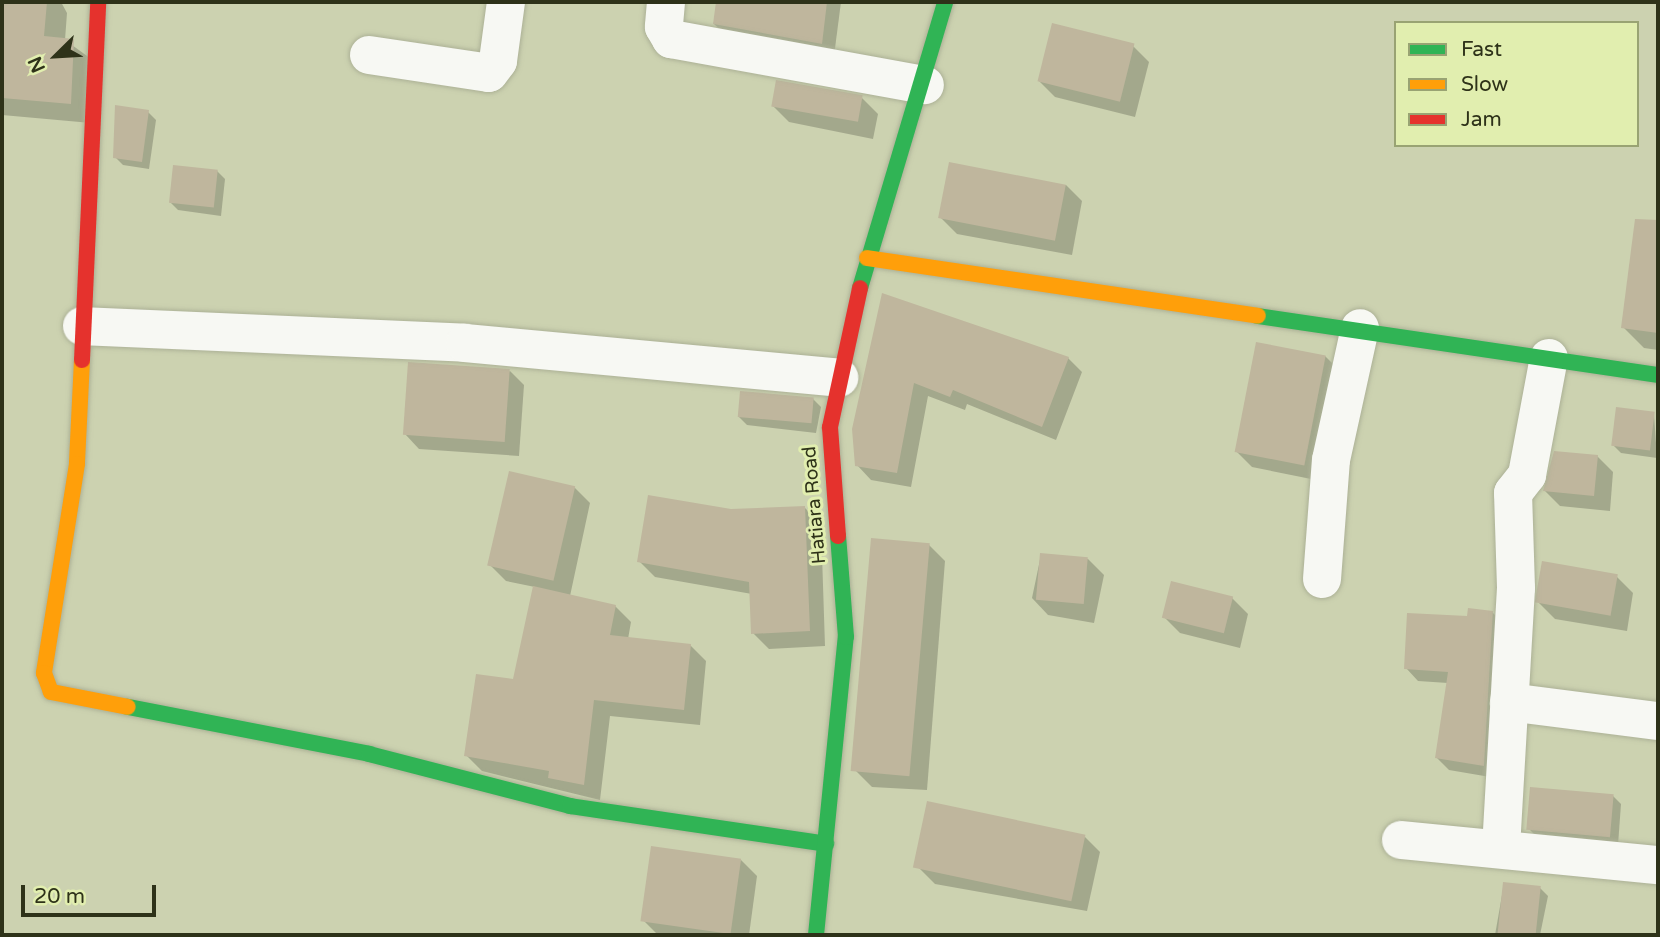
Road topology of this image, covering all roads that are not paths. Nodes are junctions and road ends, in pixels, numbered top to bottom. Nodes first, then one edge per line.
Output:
1 (99, 2) edge
2 (506, 2) edge
3 (666, 2) edge
4 (945, 2) edge
5 (369, 55) dead end
6 (925, 85) junction
7 (867, 258) junction
8 (82, 326) junction
9 (1360, 328) junction
10 (1549, 358) junction
11 (1658, 375) edge
12 (839, 378) junction
13 (1322, 579) dead end
14 (1509, 702) junction
15 (1658, 721) edge
16 (1401, 840) dead end
17 (826, 844) junction
18 (1501, 848) junction
19 (1658, 864) edge
20 (816, 935) edge

1 - 8 street
2 - 5 street
3 - 6 street
4 - 6 street, Hatiara Road
6 - 7 street, Hatiara Road
7 - 9 street
7 - 12 street, Hatiara Road
8 - 12 street
8 - 17 street
9 - 10 street
9 - 13 street
10 - 11 street
10 - 14 street
12 - 17 street, Hatiara Road
14 - 15 street
14 - 18 street
16 - 18 street
17 - 20 street, Hatiara Road
18 - 19 street

